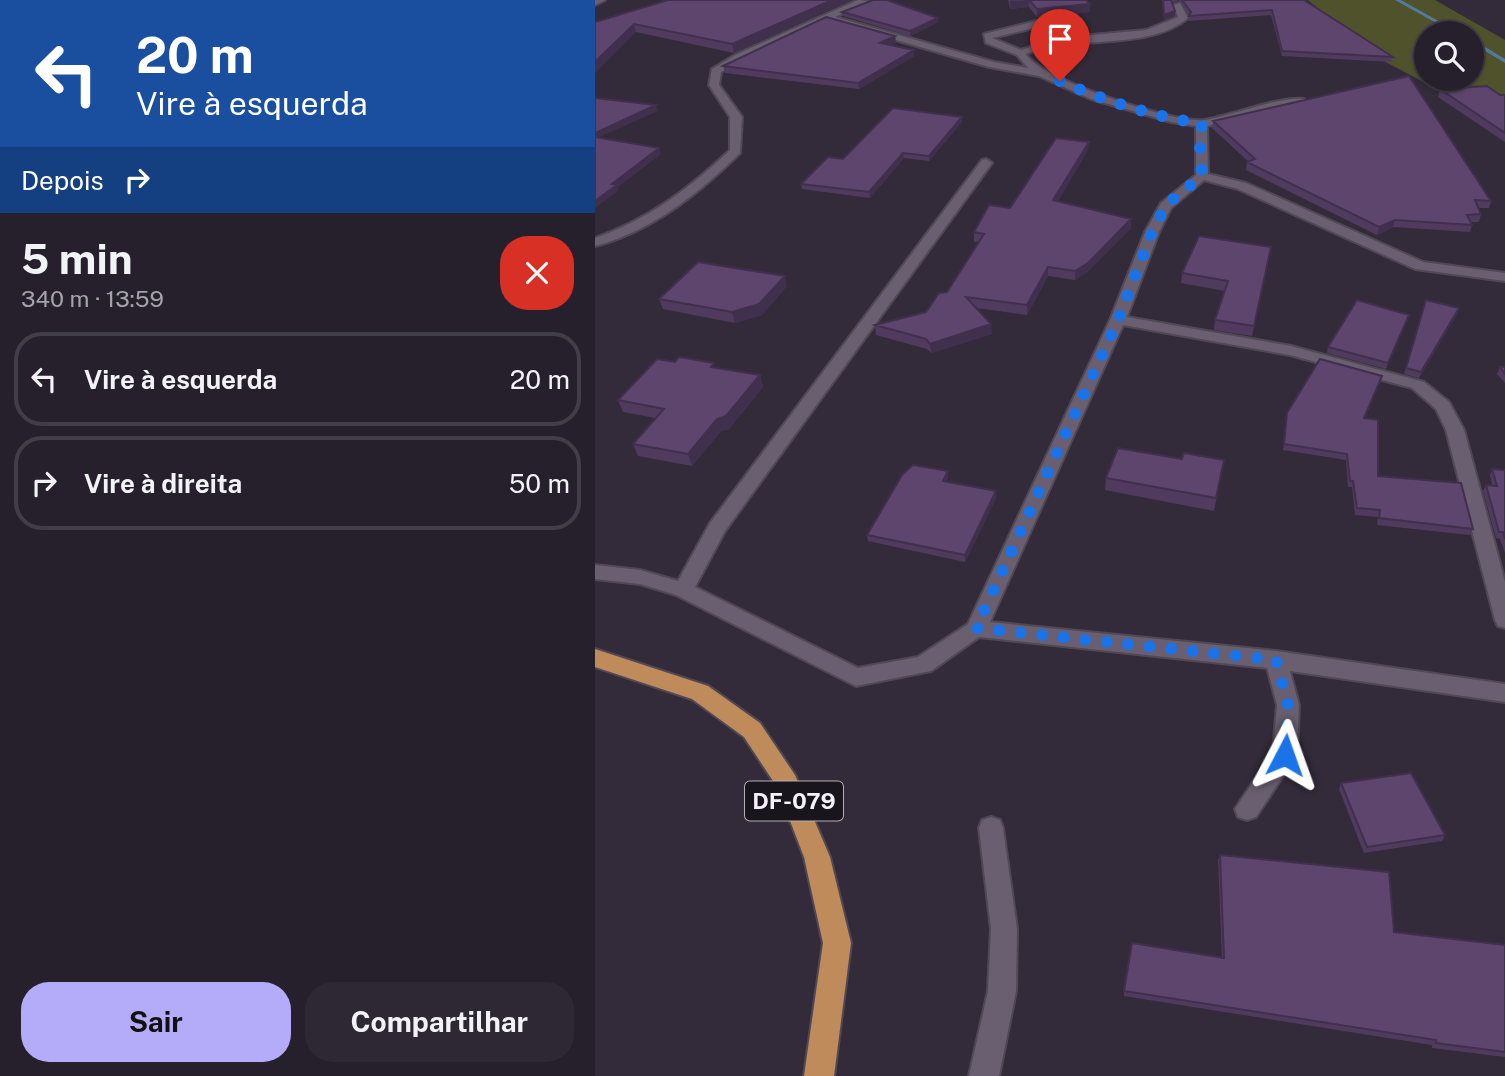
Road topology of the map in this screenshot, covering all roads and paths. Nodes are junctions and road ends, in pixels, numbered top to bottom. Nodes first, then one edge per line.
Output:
1 (601, 0) edge
2 (862, 0) edge
3 (595, 2) edge
4 (1177, 5) dead end
5 (826, 17) junction
6 (1049, 19) edge
7 (1021, 53) junction
8 (1042, 73) junction
9 (1310, 99) edge
10 (1202, 124) junction
11 (986, 163) dead end
12 (1202, 176) junction
13 (595, 242) edge
14 (1505, 277) edge
15 (1118, 320) junction
16 (595, 572) edge
17 (683, 590) junction
18 (1505, 620) edge
19 (976, 628) junction
20 (595, 658) edge
21 (1276, 660) junction
22 (1505, 693) edge
23 (1247, 809) dead end
24 (992, 828) dead end
25 (822, 1063) edge
26 (803, 1076) edge
27 (984, 1076) edge

1 - 3 street
2 - 5 street
4 - 7 street
5 - 8 street
5 - 13 street
6 - 7 street
7 - 8 street
8 - 10 street
9 - 10 street
10 - 12 street
11 - 17 street
12 - 14 street
12 - 15 street
15 - 18 street
15 - 19 street
16 - 17 street
17 - 19 street
19 - 21 street
20 - 25 main road, DF-079
21 - 22 street
21 - 23 street
24 - 27 street
25 - 26 main road

